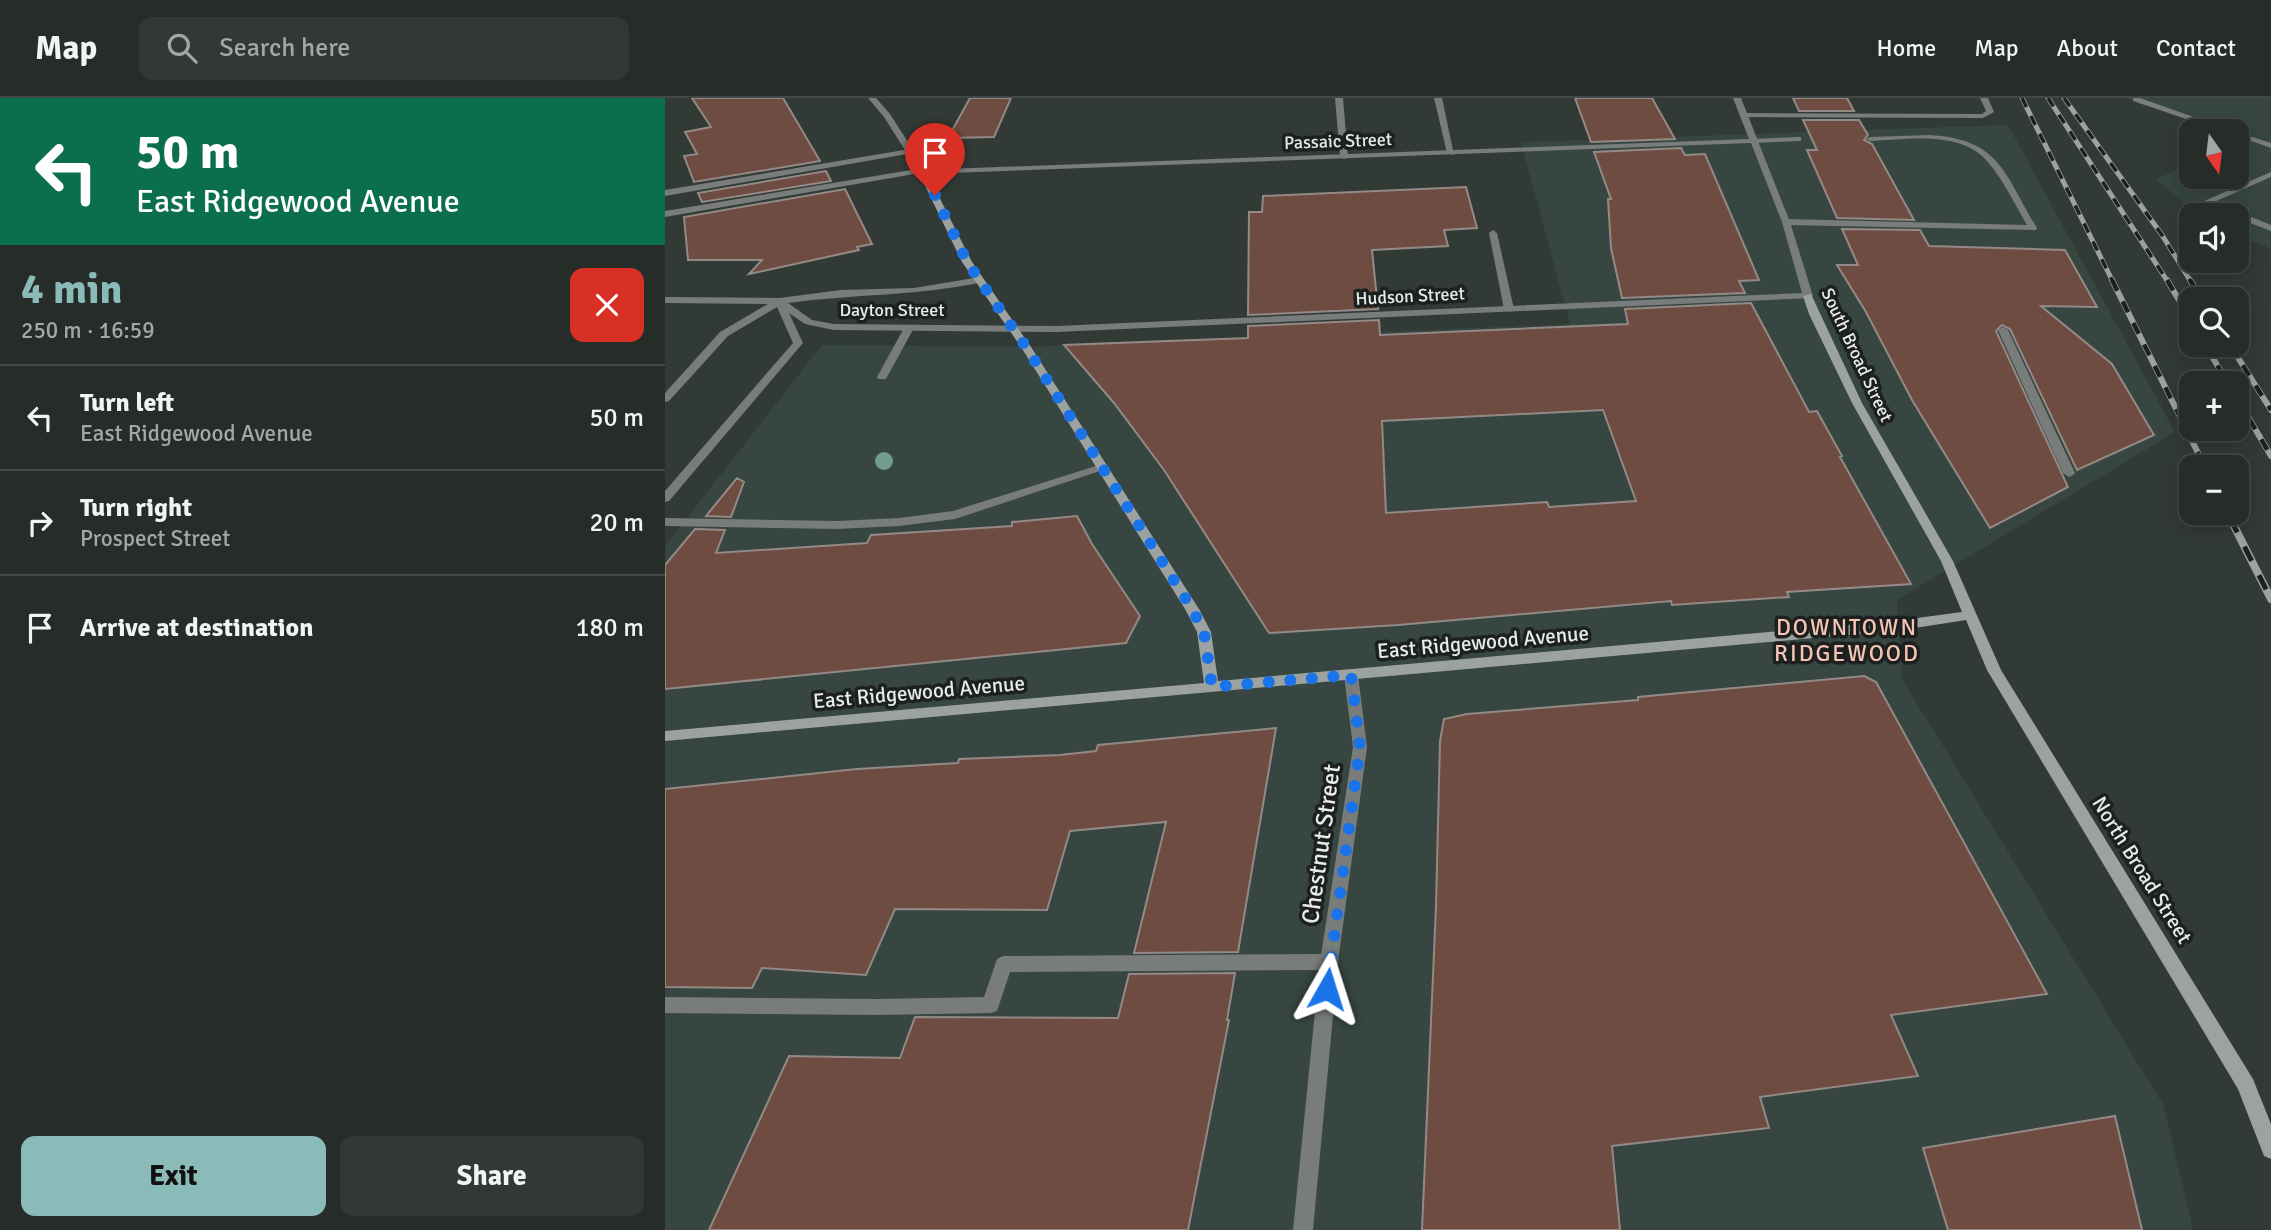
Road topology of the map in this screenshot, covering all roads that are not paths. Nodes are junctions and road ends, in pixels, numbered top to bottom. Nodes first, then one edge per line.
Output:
1 (872, 98) edge
2 (1339, 98) edge
3 (1438, 98) edge
4 (1737, 98) edge
5 (1984, 98) edge
6 (2136, 99) edge
7 (1743, 115) junction
8 (2194, 119) edge
9 (2249, 138) edge
10 (1798, 139) dead end
11 (1870, 139) dead end
12 (1752, 141) junction
13 (2271, 146) edge
14 (910, 151) junction
15 (1451, 153) junction
16 (1344, 157) junction
17 (922, 170) junction
18 (2271, 174) edge
19 (665, 193) edge
20 (665, 214) edge
21 (1786, 222) junction
22 (2271, 228) edge
23 (1493, 233) dead end
24 (980, 280) junction
25 (1808, 296) junction
26 (665, 300) edge
27 (779, 301) junction
28 (1509, 309) junction
29 (909, 328) junction
30 (1013, 328) junction
31 (2003, 330) dead end
32 (881, 377) dead end
33 (665, 399) edge
34 (1102, 467) junction
35 (2070, 473) dead end
36 (665, 498) edge
37 (665, 522) edge
38 (1970, 615) junction
39 (1351, 675) junction
40 (1212, 687) junction
41 (665, 736) edge
42 (1329, 962) junction
43 (665, 1005) edge
44 (2271, 1149) edge
45 (1303, 1230) edge

1 - 14 street
2 - 16 street
3 - 15 street
4 - 7 street, South Broad Street
5 - 7 street
6 - 8 street
7 - 12 street, South Broad Street
9 - 13 street
10 - 12 street, Passaic Street
11 - 21 street
12 - 15 street, Passaic Street
12 - 21 street, South Broad Street
14 - 17 street
14 - 19 street
15 - 16 street, Passaic Street
16 - 17 street, Passaic Street
17 - 20 street, Passaic Street
17 - 24 street
18 - 22 street
21 - 25 street, South Broad Street
23 - 28 street
24 - 27 street, Dayton Street
24 - 30 street
25 - 28 street, Hudson Street
25 - 38 street, South Broad Street
26 - 27 street, Dayton Street
27 - 29 street, Dayton Street
27 - 33 street
27 - 36 street
28 - 30 street, Hudson Street
29 - 30 street, Dayton Street
29 - 32 street
30 - 34 street
31 - 35 street
34 - 37 street
34 - 40 street
38 - 39 street, East Ridgewood Avenue
38 - 44 street, North Broad Street
39 - 40 street, East Ridgewood Avenue
39 - 42 street, Chestnut Street
40 - 41 street, East Ridgewood Avenue
42 - 43 street
42 - 45 street, Chestnut Street

